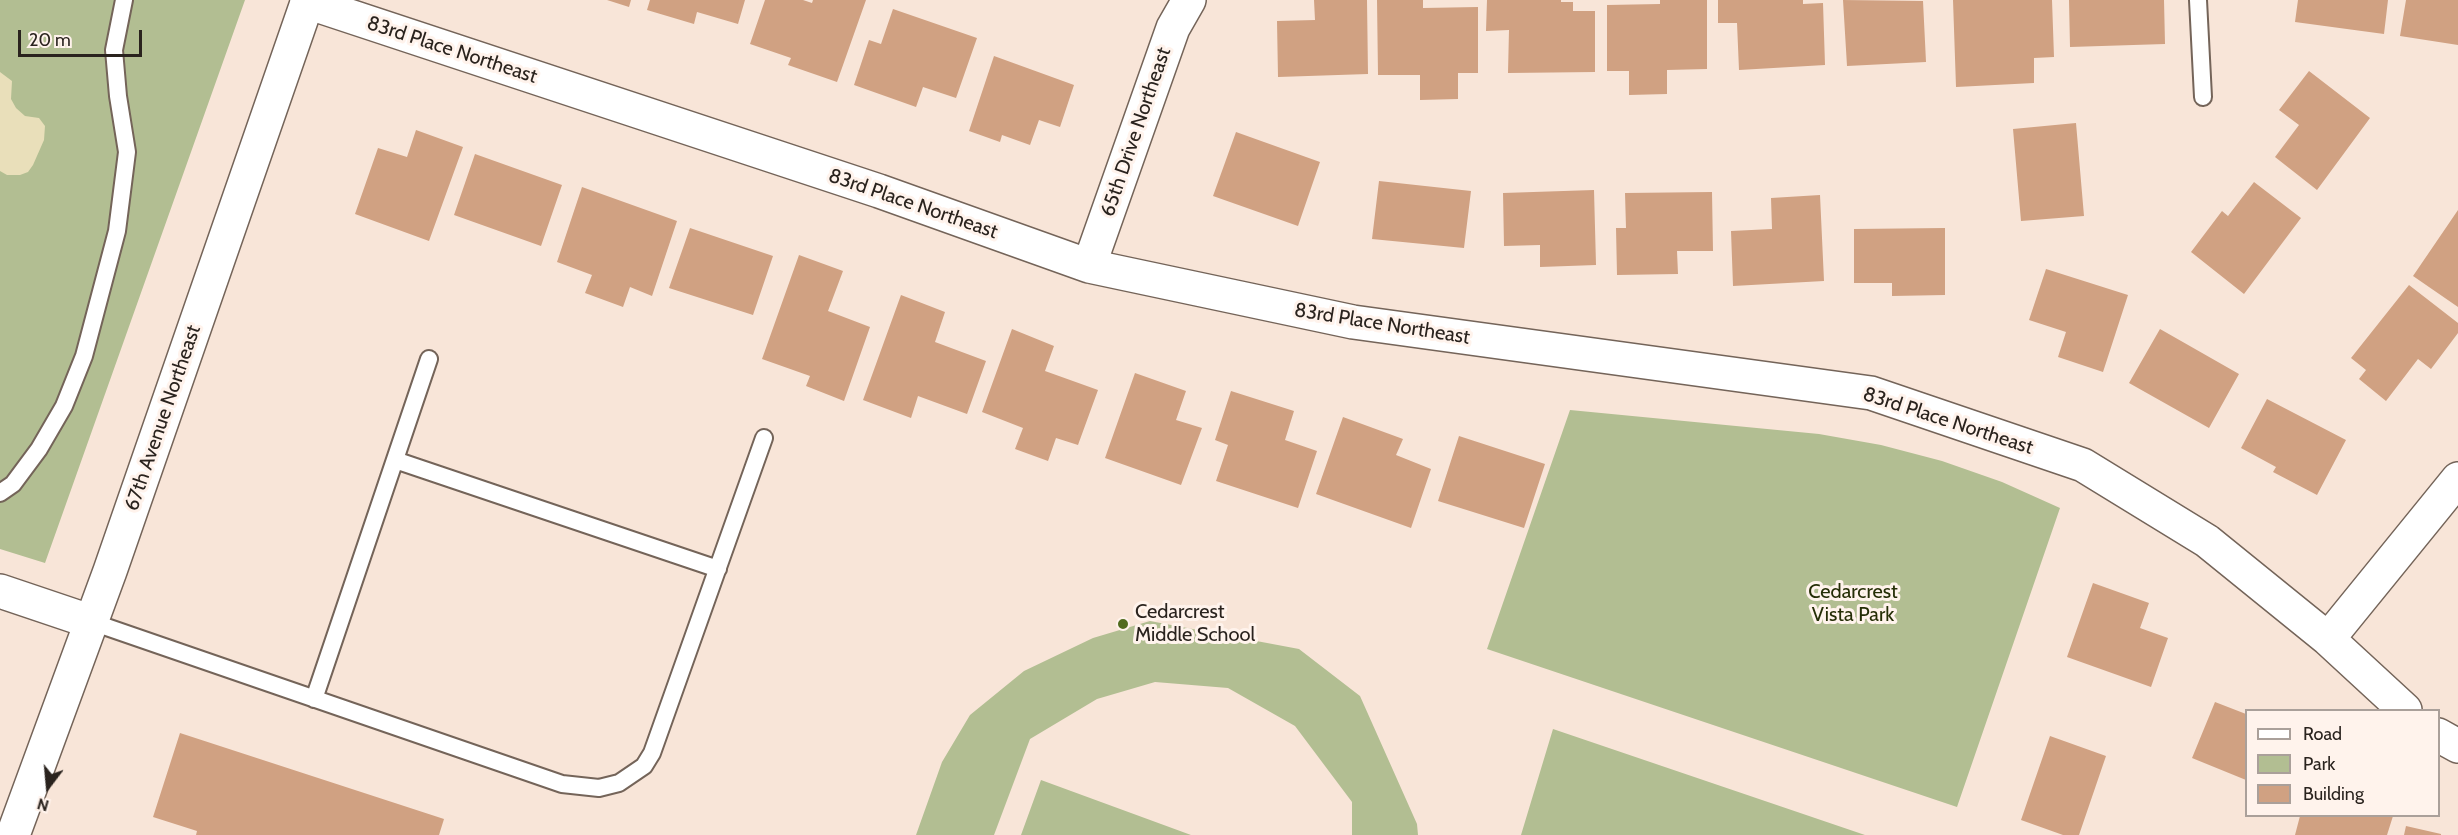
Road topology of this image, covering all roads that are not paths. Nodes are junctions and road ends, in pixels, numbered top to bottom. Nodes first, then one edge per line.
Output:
1 (124, 0) edge
2 (1189, 0) edge
3 (2198, 0) edge
4 (308, 1) edge
5 (2203, 97) dead end
6 (1089, 266) junction
7 (429, 358) dead end
8 (764, 438) dead end
9 (395, 460) junction
10 (2458, 479) edge
11 (0, 493) edge
12 (718, 569) junction
13 (0, 591) edge
14 (92, 622) junction
15 (2328, 639) junction
16 (314, 699) junction
17 (2402, 709) edge
18 (2440, 736) edge
19 (2458, 746) edge
20 (13, 835) edge

1 - 11 lane
2 - 6 street, 65th Drive Northeast
3 - 5 lane
4 - 6 street, 83rd Place Northeast
4 - 14 street, 67th Avenue Northeast
6 - 15 street, 83rd Place Northeast
7 - 9 lane
8 - 12 lane
9 - 12 lane
9 - 16 lane
10 - 15 street
12 - 16 lane
13 - 14 street
14 - 16 lane
14 - 20 street, 67th Avenue Northeast
15 - 17 street, 83rd Place Northeast
18 - 19 street

